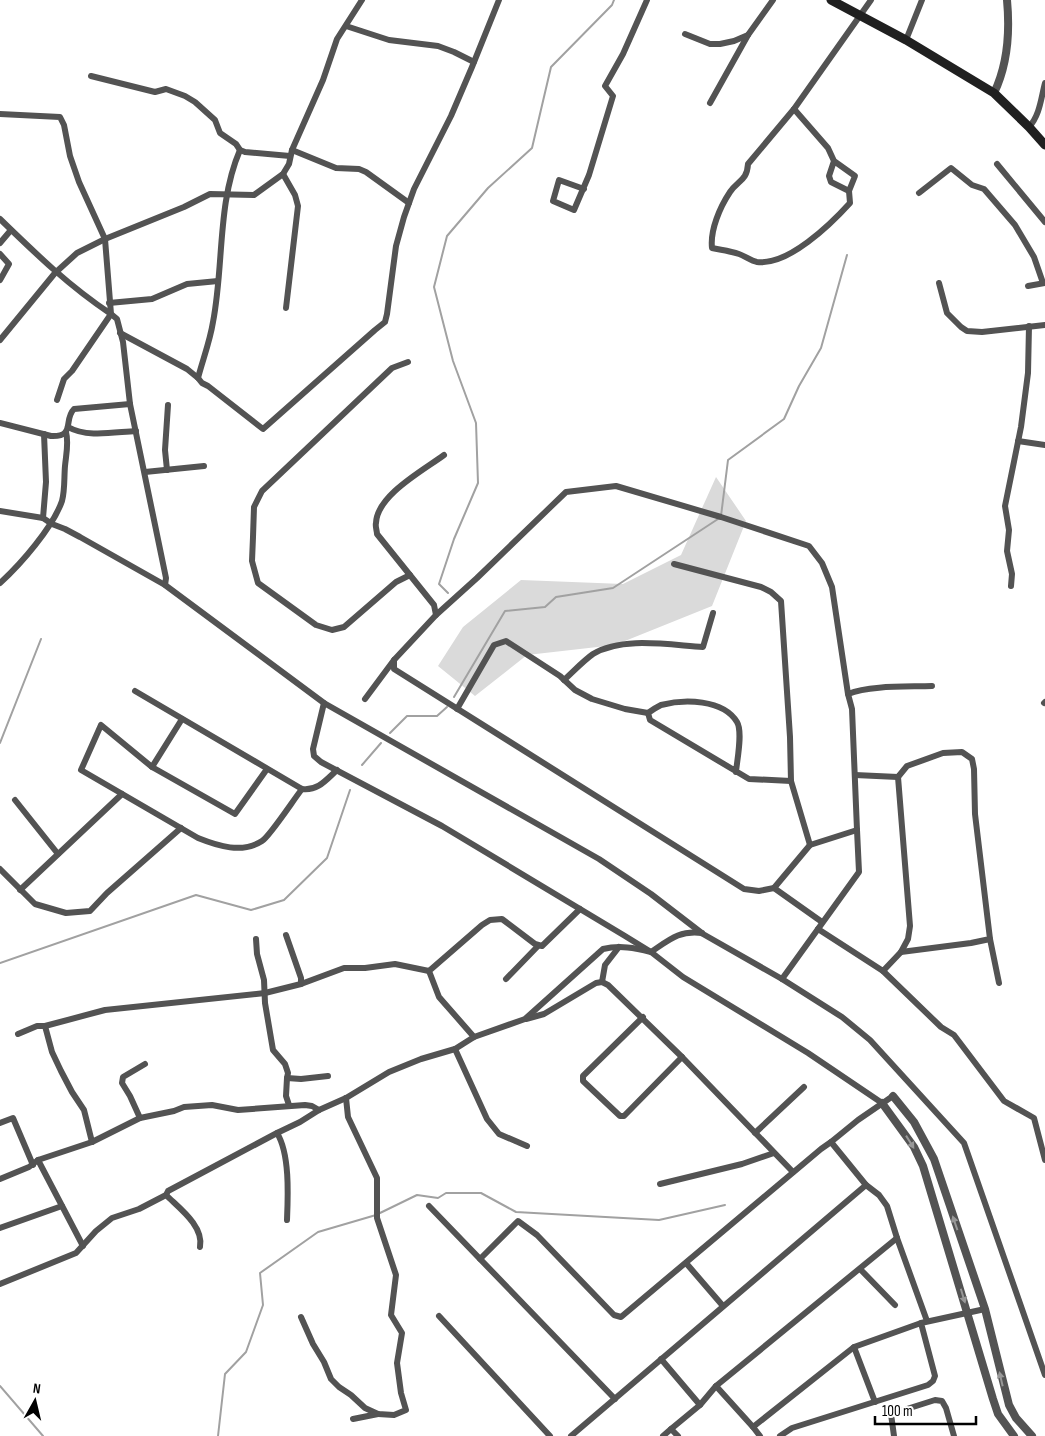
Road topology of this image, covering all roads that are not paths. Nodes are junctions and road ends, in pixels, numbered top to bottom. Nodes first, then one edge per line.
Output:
1 (362, 0) edge
2 (499, 0) edge
3 (648, 0) edge
4 (773, 0) edge
5 (831, 0) edge
6 (871, 0) edge
7 (922, 0) edge
8 (1007, 0) edge
9 (860, 15) junction
10 (346, 26) junction
11 (685, 34) dead end
12 (748, 35) junction
13 (906, 40) junction
14 (474, 62) junction
15 (91, 76) dead end
16 (1045, 83) edge
17 (994, 93) junction
18 (710, 103) dead end
19 (794, 109) junction
20 (0, 114) edge
21 (1029, 127) junction
22 (1045, 145) edge
23 (240, 150) junction
24 (291, 153) junction
25 (834, 162) junction
26 (997, 164) dead end
27 (282, 174) junction
28 (584, 189) junction
29 (849, 191) junction
30 (919, 194) dead end
31 (228, 195) junction
32 (409, 203) junction
33 (0, 219) edge
34 (1045, 222) edge
35 (11, 230) junction
36 (104, 239) junction
37 (0, 243) edge
38 (0, 254) edge
39 (55, 273) junction
40 (0, 280) edge
41 (218, 281) junction
42 (939, 283) dead end
43 (1044, 283) edge
44 (1028, 286) dead end
45 (109, 303) junction
46 (286, 308) dead end
47 (111, 314) junction
48 (1045, 325) edge
49 (1029, 326) junction
50 (120, 333) junction
51 (0, 340) edge
52 (408, 362) dead end
53 (198, 378) junction
54 (57, 400) dead end
55 (130, 404) junction
56 (168, 405) dead end
57 (0, 423) edge
58 (67, 430) junction
59 (136, 431) junction
60 (44, 434) junction
61 (1018, 441) junction
62 (1045, 445) edge
63 (444, 456) dead end
64 (204, 466) dead end
65 (167, 470) junction
66 (145, 472) junction
67 (0, 511) edge
68 (43, 518) junction
69 (52, 524) junction
70 (674, 564) dead end
71 (410, 575) junction
72 (0, 583) edge
73 (165, 585) junction
74 (1011, 586) dead end
75 (713, 614) dead end
76 (436, 615) junction
77 (394, 660) junction
78 (564, 680) junction
79 (932, 686) dead end
80 (135, 692) dead end
81 (848, 694) junction
82 (365, 699) dead end
83 (324, 703) junction
84 (457, 709) junction
85 (648, 713) junction
86 (182, 719) junction
87 (152, 766) junction
88 (267, 769) junction
89 (337, 770) junction
90 (736, 772) junction
91 (856, 775) junction
92 (898, 777) junction
93 (791, 781) junction
94 (302, 790) junction
95 (122, 794) junction
96 (15, 800) dead end
97 (181, 828) junction
98 (856, 830) junction
99 (810, 845) junction
100 (58, 854) junction
101 (0, 869) edge
102 (774, 888) junction
103 (20, 890) junction
104 (580, 908) junction
105 (822, 922) junction
106 (818, 929) junction
107 (703, 934) junction
108 (286, 935) dead end
109 (256, 939) dead end
110 (990, 939) junction
111 (538, 946) junction
112 (619, 947) junction
113 (651, 952) junction
114 (901, 952) junction
115 (429, 971) junction
116 (883, 971) junction
117 (506, 979) dead end
118 (782, 979) junction
119 (602, 982) junction
120 (999, 983) dead end
121 (301, 984) junction
122 (265, 993) junction
123 (643, 1017) junction
124 (524, 1019) junction
125 (45, 1026) junction
126 (18, 1034) dead end
127 (474, 1037) junction
128 (455, 1049) junction
129 (682, 1057) junction
130 (145, 1064) dead end
131 (328, 1076) dead end
132 (287, 1078) junction
133 (804, 1087) dead end
134 (893, 1096) joint
135 (346, 1098) junction
136 (882, 1103) junction
137 (289, 1105) junction
138 (319, 1110) junction
139 (140, 1118) junction
140 (0, 1123) edge
141 (277, 1132) junction
142 (755, 1133) junction
143 (92, 1142) junction
144 (832, 1142) junction
145 (527, 1146) dead end
146 (774, 1153) junction
147 (1045, 1160) edge
148 (35, 1163) junction
149 (793, 1172) junction
150 (0, 1179) edge
151 (660, 1184) dead end
152 (866, 1185) junction
153 (166, 1195) junction
154 (62, 1206) junction
155 (429, 1206) dead end
156 (287, 1220) dead end
157 (0, 1228) edge
158 (896, 1238) junction
159 (83, 1246) junction
160 (200, 1246) dead end
161 (480, 1259) junction
162 (686, 1263) junction
163 (860, 1269) junction
164 (0, 1284) edge
165 (723, 1306) junction
166 (895, 1306) dead end
167 (985, 1309) junction
168 (968, 1313) junction
169 (439, 1316) dead end
170 (301, 1317) dead end
171 (924, 1322) junction
172 (854, 1347) junction
173 (661, 1359) junction
174 (1045, 1375) edge
175 (716, 1386) junction
176 (615, 1398) junction
177 (875, 1402) junction
178 (700, 1405) junction
179 (378, 1414) junction
180 (353, 1419) dead end
181 (753, 1427) junction
182 (671, 1429) junction
183 (550, 1436) edge
184 (571, 1436) edge
185 (663, 1436) edge
186 (678, 1436) edge
187 (760, 1436) edge
188 (780, 1436) edge
189 (894, 1436) edge
190 (954, 1436) edge
191 (1014, 1436) edge
192 (1032, 1436) edge

1 - 10 street
2 - 14 street
3 - 28 street
4 - 12 street
5 - 9 main road
6 - 9 street
7 - 13 street
8 - 17 street
9 - 13 main road
9 - 19 street
10 - 14 street
10 - 24 street
11 - 12 street
12 - 18 street
13 - 17 main road
14 - 32 street
15 - 23 street
16 - 21 street
17 - 21 main road
19 - 25 street
19 - 29 street
20 - 36 street
21 - 22 main road
23 - 24 street
23 - 31 street
24 - 27 street
24 - 32 street
25 - 29 street
25 - 29 street
26 - 34 street
27 - 31 street
27 - 46 street
28 - 28 street
30 - 43 street
31 - 36 street
31 - 41 street
32 - 53 street
33 - 35 street
35 - 37 street
35 - 39 street
36 - 39 street
36 - 45 street
38 - 40 street
39 - 47 street
39 - 51 street
41 - 45 street
41 - 53 street
42 - 49 street
43 - 44 street
45 - 47 street
47 - 50 street
47 - 54 street
48 - 49 street
49 - 61 street
50 - 53 street
50 - 55 street
52 - 71 street
55 - 58 street
55 - 59 street
56 - 65 street
57 - 60 street
58 - 59 street
58 - 60 street
58 - 69 street
59 - 66 street
60 - 68 street
61 - 62 street
61 - 74 street
63 - 71 street
64 - 65 street
65 - 66 street
66 - 73 street
67 - 68 street
68 - 69 street
69 - 72 street
69 - 73 street
70 - 93 street
71 - 76 street
73 - 83 street
75 - 78 street
76 - 77 street
76 - 81 street
77 - 82 street
77 - 84 street
78 - 84 street
78 - 85 street
79 - 81 street
80 - 86 street
81 - 91 street
83 - 89 street
83 - 107 street
84 - 102 street
85 - 90 street
85 - 90 street
86 - 87 street
86 - 88 street
87 - 88 street
87 - 95 street
88 - 94 street
89 - 94 street
89 - 104 street
90 - 93 street
91 - 92 street
91 - 98 street
92 - 110 street
92 - 114 street
93 - 99 street
94 - 97 street
95 - 97 street
95 - 100 street
96 - 100 street
97 - 103 street
98 - 99 street
98 - 105 street
99 - 102 street
100 - 103 street
101 - 103 street
102 - 105 street
104 - 111 street
104 - 113 street
105 - 106 street
106 - 116 street
106 - 118 street
107 - 113 street
107 - 118 street
108 - 121 street
109 - 122 street
110 - 114 street
110 - 120 street
111 - 115 street
111 - 117 street
112 - 113 street
112 - 119 street
112 - 124 street
113 - 136 street
114 - 116 street
115 - 121 street
115 - 127 street
116 - 147 street
118 - 174 street
119 - 123 street
119 - 124 street
121 - 122 street
122 - 125 street
122 - 132 street
123 - 129 street
123 - 129 street
124 - 127 street
125 - 126 street
125 - 143 street
127 - 128 street
128 - 135 street
128 - 145 street
129 - 142 street
130 - 139 street
131 - 132 street
132 - 137 street
133 - 142 street
134 - 136 street
167 -> 134 street
135 - 138 street
135 - 179 street
136 - 144 street
136 -> 168 street
137 - 138 street
137 - 139 street
138 - 141 street
139 - 143 street
140 - 148 street
141 - 153 street
141 - 156 street
142 - 146 street
143 - 148 street
144 - 149 street
144 - 152 street
146 - 149 street
146 - 151 street
148 - 150 street
148 - 154 street
149 - 162 street
152 - 158 street
152 - 165 street
153 - 159 street
153 - 160 street
154 - 157 street
154 - 159 street
155 - 161 street
158 - 163 street
158 - 171 street
159 - 164 street
161 - 162 street
161 - 176 street
162 - 165 street
163 - 166 street
163 - 175 street
165 - 173 street
167 - 168 street
192 -> 167 street
168 - 171 street
168 - 191 street
169 - 183 street
170 - 179 street
171 - 172 street
171 - 177 street
172 - 177 street
172 - 181 street
173 - 176 street
173 - 178 street
175 - 178 street
175 - 181 street
176 - 184 street
177 - 188 street
178 - 182 street
179 - 180 street
181 - 187 street
182 - 185 street
182 - 186 street
189 - 190 street

